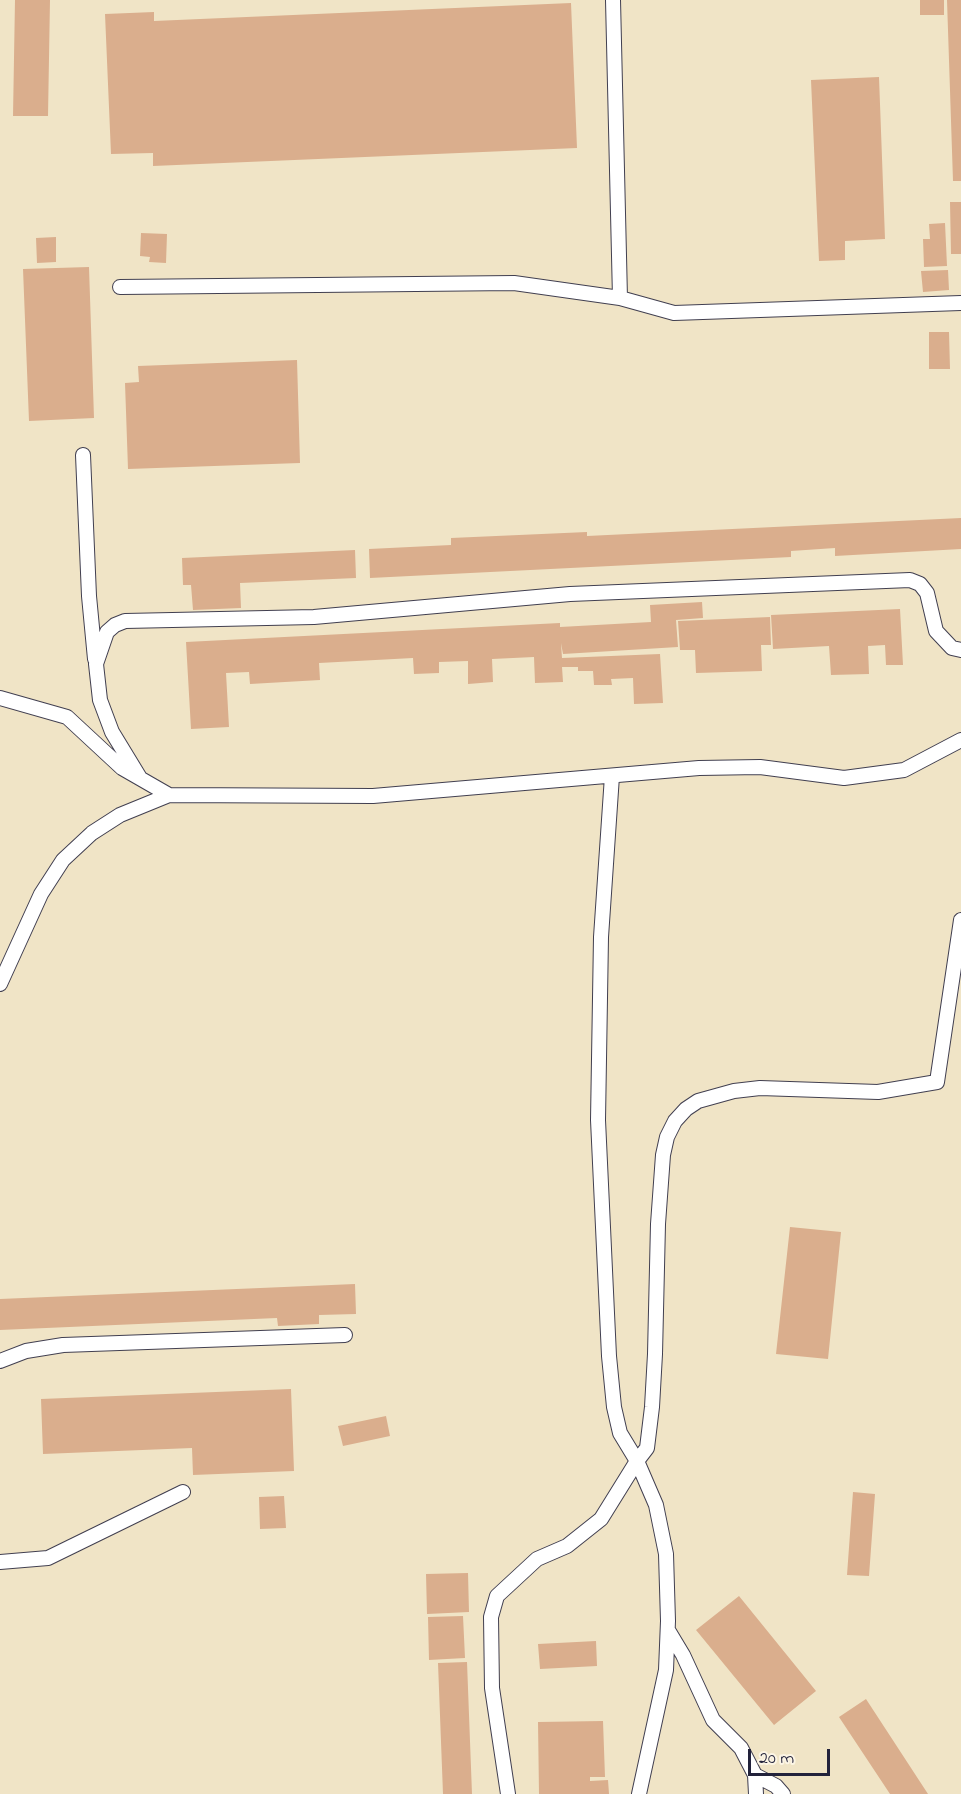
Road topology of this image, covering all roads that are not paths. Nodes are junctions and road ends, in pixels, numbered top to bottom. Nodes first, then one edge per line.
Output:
1 (613, 0) edge
2 (120, 287) dead end
3 (620, 298) junction
4 (961, 303) edge
5 (82, 455) dead end
6 (961, 650) edge
7 (96, 664) junction
8 (0, 698) edge
9 (961, 740) edge
10 (612, 776) junction
11 (140, 778) junction
12 (169, 795) junction
13 (961, 920) edge
14 (0, 984) edge
15 (345, 1335) dead end
16 (0, 1361) edge
17 (637, 1461) junction
18 (183, 1492) dead end
19 (0, 1562) edge
20 (668, 1629) junction
21 (756, 1775) junction
22 (508, 1794) edge
23 (639, 1794) edge
24 (756, 1794) edge
25 (783, 1794) edge

1 - 3 lane
2 - 3 lane
3 - 4 lane
5 - 7 lane
6 - 7 lane
7 - 11 lane
8 - 11 lane
9 - 10 lane
10 - 12 lane
10 - 17 lane
11 - 12 lane
12 - 14 lane
13 - 17 lane
15 - 16 lane
17 - 20 lane
17 - 22 lane
18 - 19 lane
20 - 21 lane
20 - 23 lane
21 - 24 lane
21 - 25 lane

